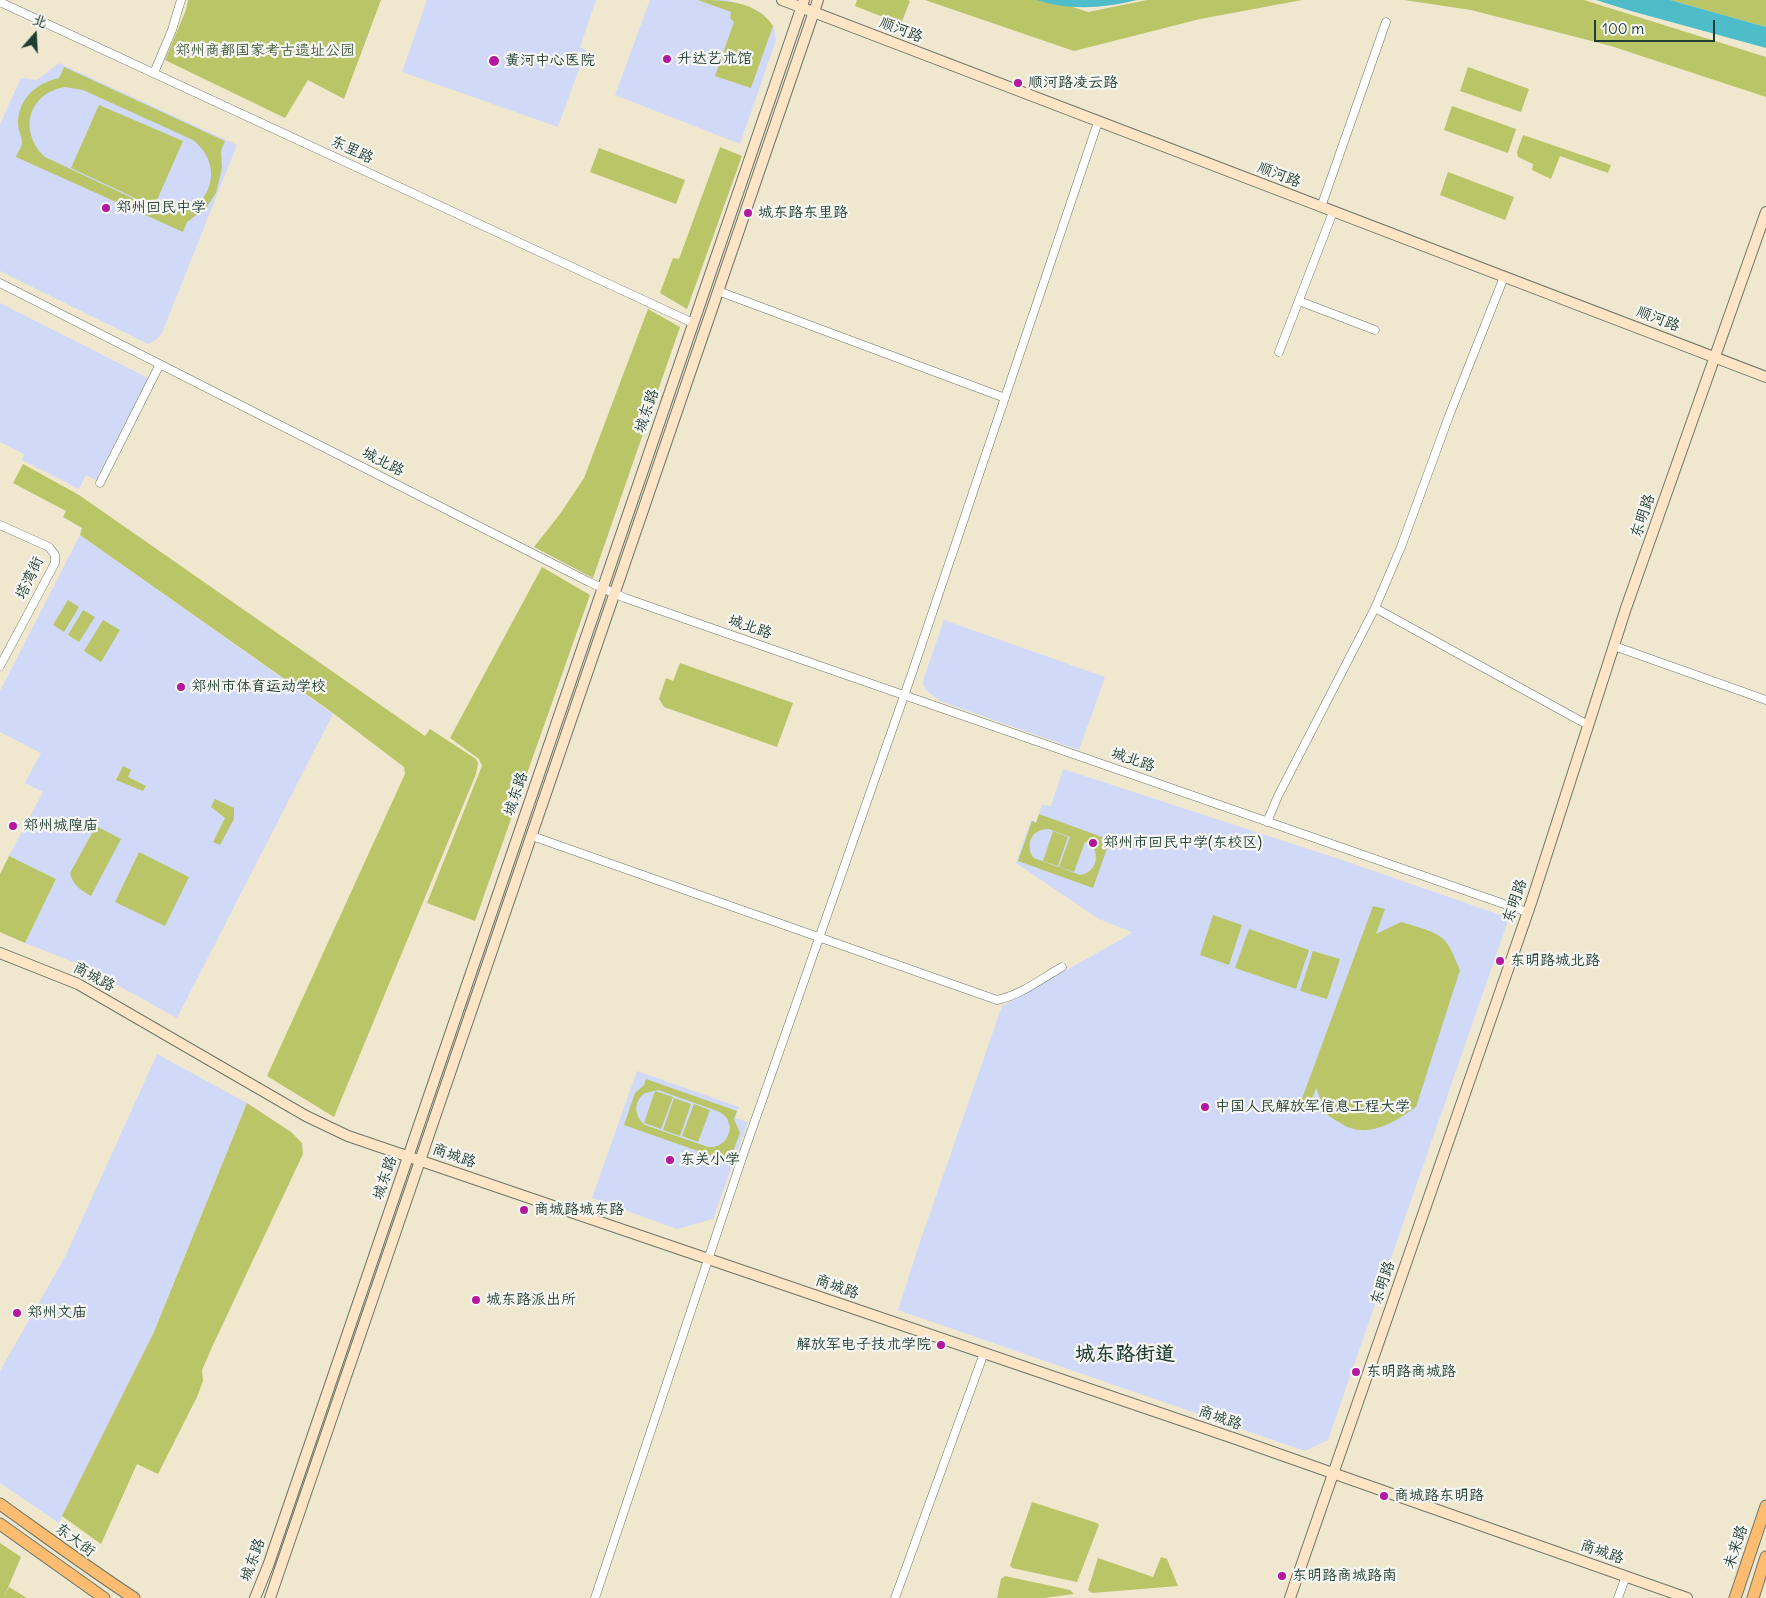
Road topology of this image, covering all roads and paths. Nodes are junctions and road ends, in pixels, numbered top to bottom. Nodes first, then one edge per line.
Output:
1 (181, 0) edge
2 (782, 0) edge
3 (818, 0) edge
4 (822, 0) edge
5 (0, 2) edge
6 (802, 2) edge
7 (814, 11) junction
8 (1386, 22) dead end
9 (154, 73) junction
10 (1098, 122) junction
11 (1321, 207) junction
12 (1334, 212) junction
13 (1766, 212) edge
14 (1504, 277) junction
15 (0, 283) edge
16 (718, 291) junction
17 (1299, 301) junction
18 (693, 323) junction
19 (1375, 330) dead end
20 (1279, 352) dead end
21 (1714, 357) junction
22 (160, 364) junction
23 (1766, 377) edge
24 (1005, 398) junction
25 (100, 483) dead end
26 (0, 525) edge
27 (602, 588) junction
28 (614, 594) junction
29 (1375, 608) junction
30 (1614, 646) junction
31 (0, 666) edge
32 (904, 696) junction
33 (1766, 700) edge
34 (1588, 725) junction
35 (1267, 822) junction
36 (532, 836) junction
37 (1527, 912) junction
38 (819, 937) junction
39 (0, 953) edge
40 (1062, 967) dead end
41 (408, 1156) junction
42 (421, 1160) junction
43 (708, 1259) junction
44 (984, 1353) junction
45 (1333, 1473) junction
46 (0, 1504) edge
47 (1766, 1506) edge
48 (0, 1524) edge
49 (1766, 1557) edge
50 (1626, 1576) junction
51 (104, 1598) edge
52 (134, 1598) edge
53 (255, 1598) edge
54 (270, 1598) edge
55 (595, 1598) edge
56 (895, 1598) edge
57 (1290, 1598) edge
58 (1618, 1598) edge
59 (1687, 1598) edge
60 (1735, 1598) edge
61 (1753, 1598) edge

1 - 9 street
2 - 6 street, 顺河路
3 - 7 street, 城东路
4 - 7 street
5 - 9 street, 东里路
6 - 7 street, 顺河路
6 - 18 street, 城东路
7 - 10 street, 顺河路
7 - 16 street, 城东路
8 - 11 street
9 - 18 street, 东里路
10 - 11 street, 顺河路
10 - 24 street
11 - 12 street, 顺河路
12 - 14 street, 顺河路
12 - 17 street
13 - 21 street, 东明路
14 - 21 street, 顺河路
14 - 29 street
15 - 22 street, 城北路
16 - 24 street
16 - 28 street, 城东路
17 - 19 street
17 - 20 street
18 - 27 street, 城东路
21 - 23 street, 顺河路
21 - 30 street, 东明路
22 - 25 street
22 - 27 street, 城北路
24 - 32 street
26 - 31 street, 塔湾街
27 - 28 street, 城北路
27 - 41 street, 城东路
28 - 32 street, 城北路
28 - 36 street, 城东路
29 - 34 street
29 - 35 street
30 - 33 street
30 - 34 street, 东明路
32 - 35 street, 城北路
32 - 38 street
34 - 37 street, 东明路
35 - 37 street, 城北路
36 - 38 street
36 - 42 street, 城东路
37 - 45 street, 东明路
38 - 40 street
38 - 43 street
39 - 41 street, 商城路
41 - 42 street, 商城路
41 - 53 street, 城东路
42 - 43 street, 商城路
42 - 54 street, 城东路
43 - 44 street, 商城路
43 - 55 street
44 - 45 street, 商城路
44 - 56 street
45 - 50 street, 商城路
45 - 57 street, 东明路
46 - 52 main road, 东大街
47 - 60 main road, 未来路
48 - 51 main road, 东大街
49 - 61 main road
50 - 58 street
50 - 59 street, 商城路

